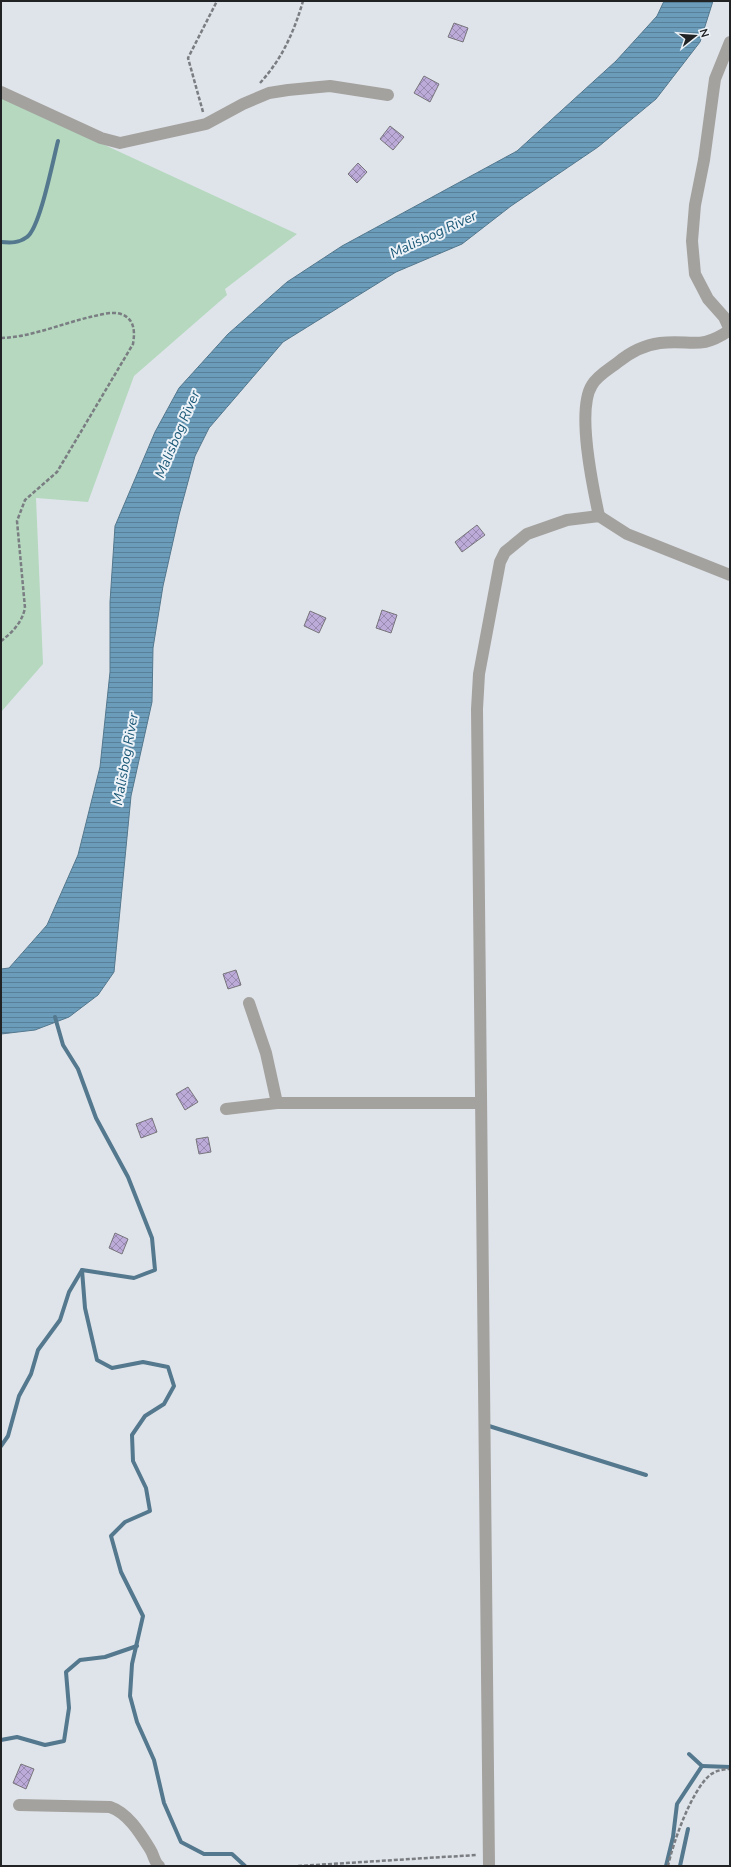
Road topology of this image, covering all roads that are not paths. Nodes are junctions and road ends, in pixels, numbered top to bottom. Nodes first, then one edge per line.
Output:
1 (730, 42) edge
2 (1, 92) edge
3 (388, 95) dead end
4 (599, 516) junction
5 (730, 575) edge
6 (249, 1003) dead end
7 (277, 1103) junction
8 (480, 1103) junction
9 (226, 1109) dead end
10 (19, 1805) dead end
11 (489, 1860) edge
12 (159, 1866) edge

1 - 4 street
2 - 3 street
4 - 5 street
4 - 8 street
6 - 7 street
7 - 8 street
7 - 9 street
8 - 11 street
10 - 12 street

